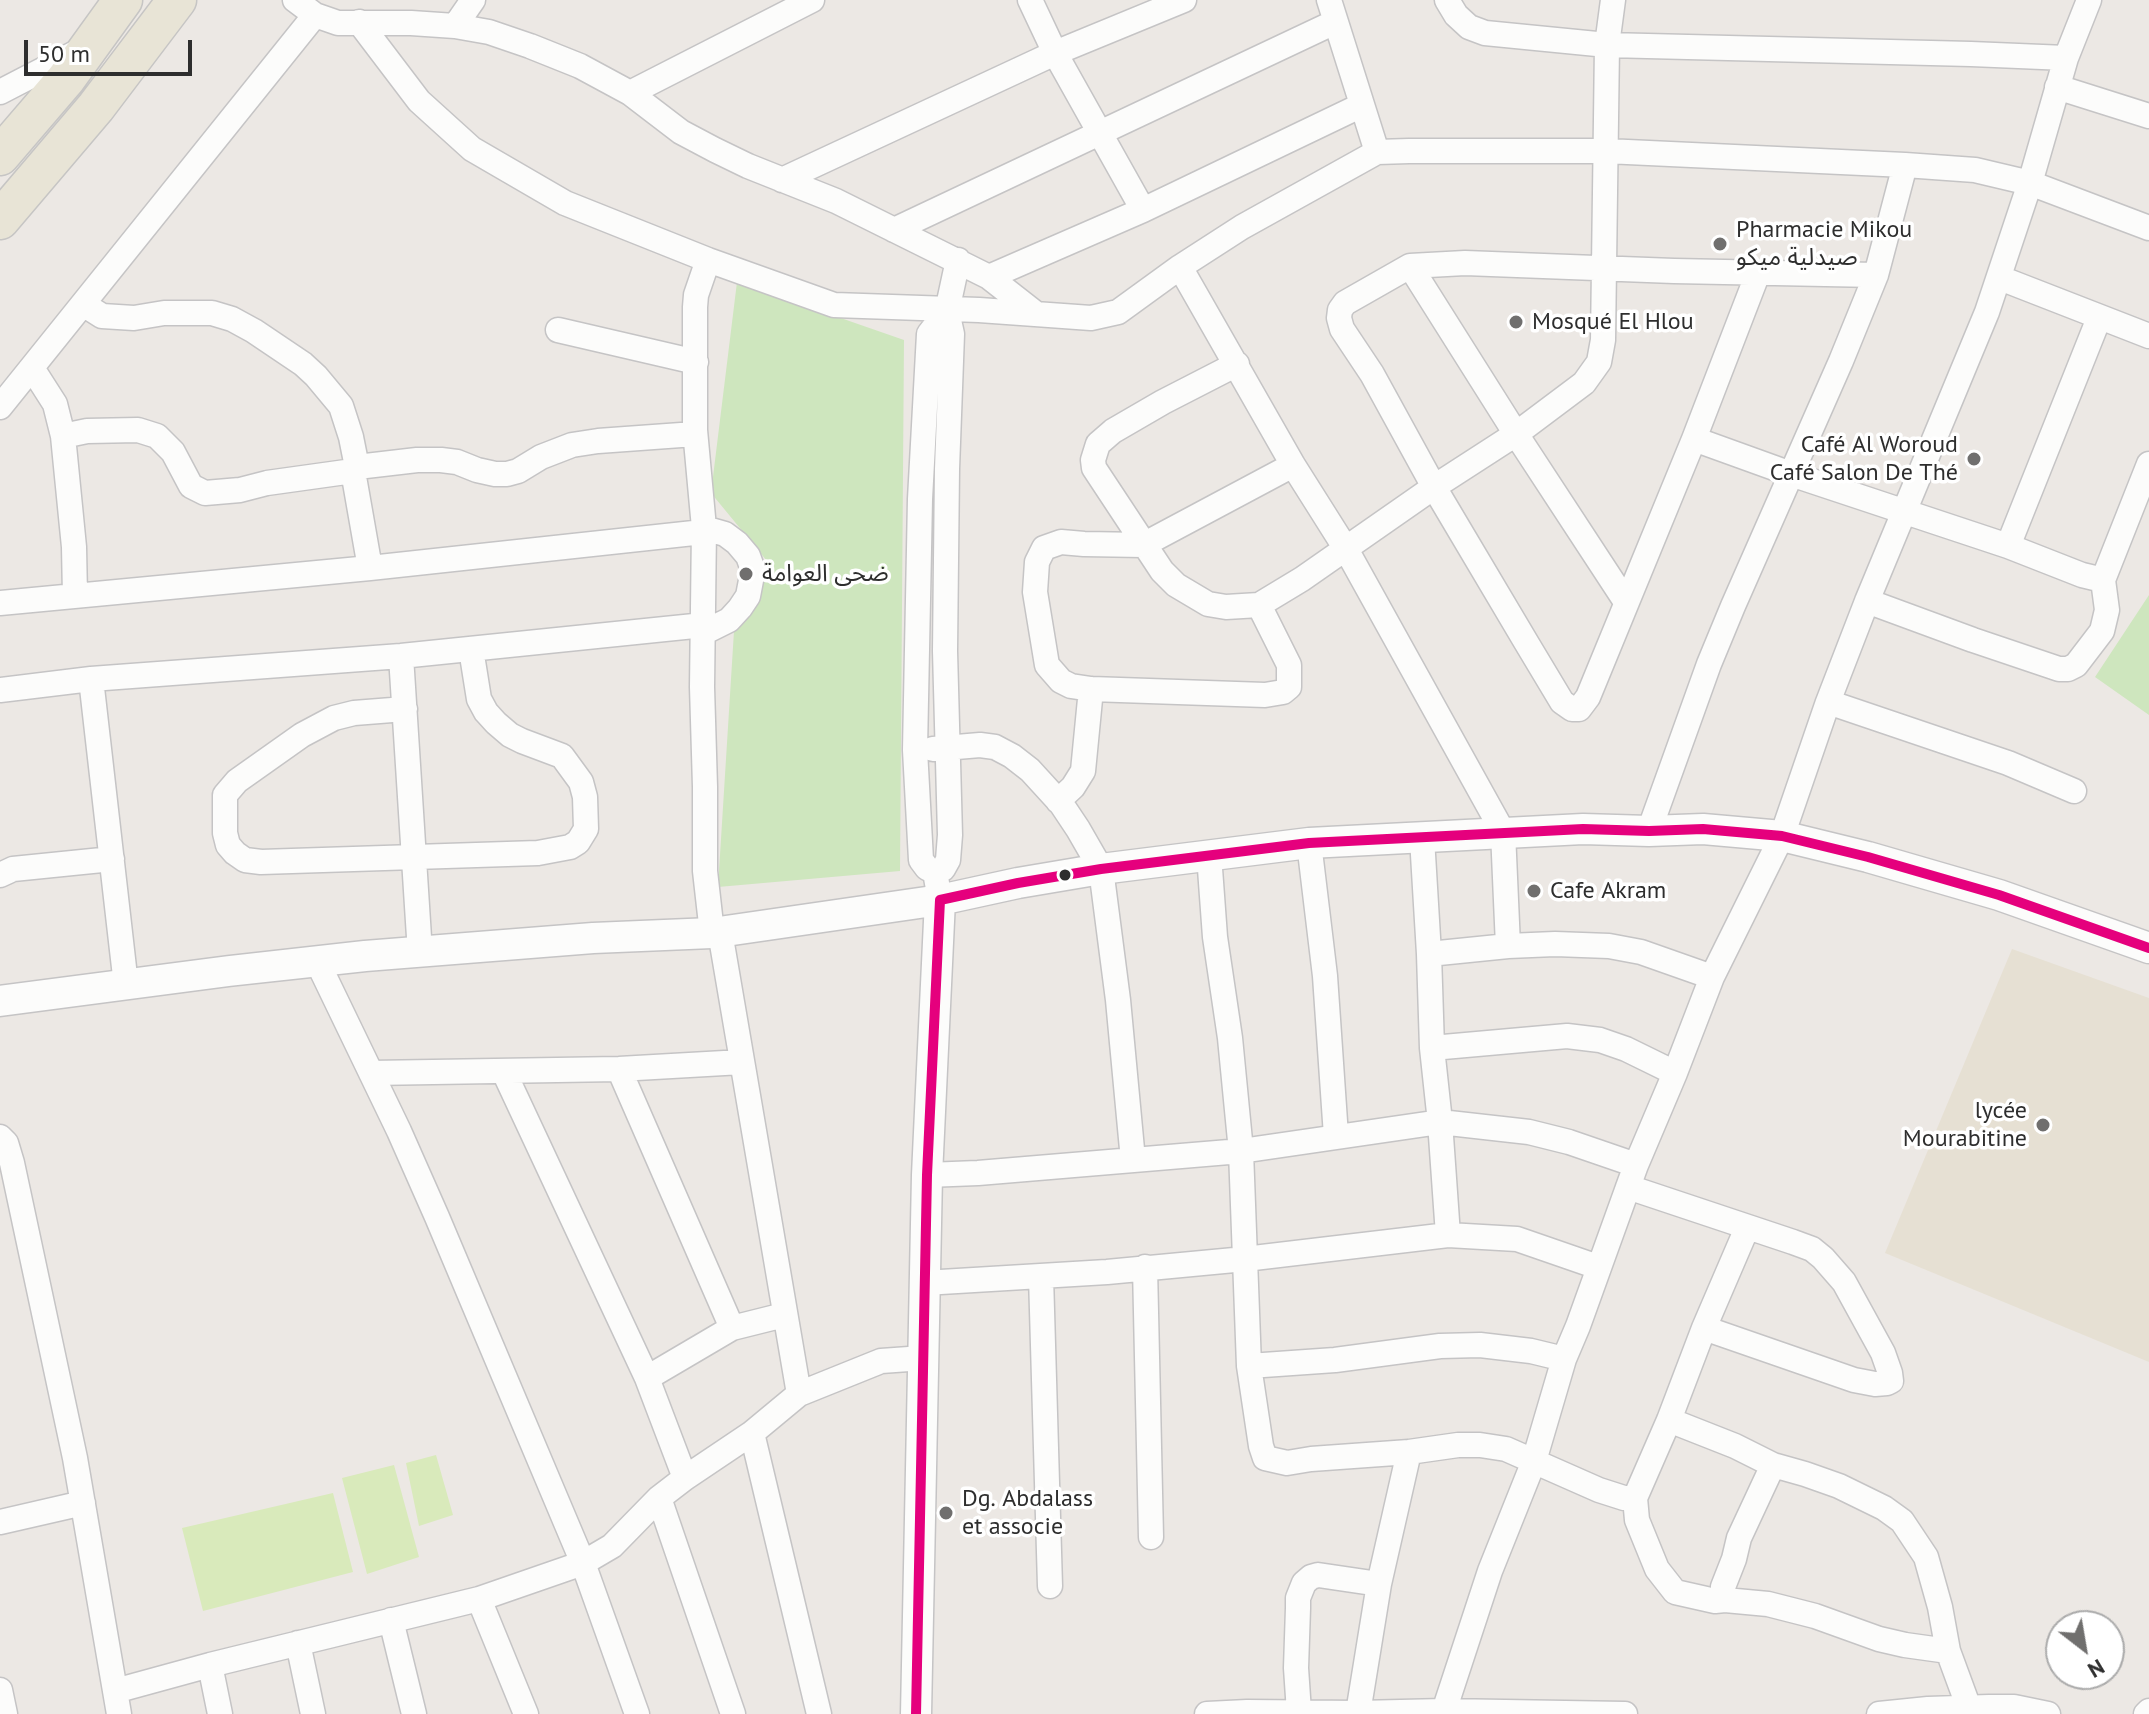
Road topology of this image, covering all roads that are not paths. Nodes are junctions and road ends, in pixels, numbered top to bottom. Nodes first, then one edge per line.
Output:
1 (123, 0) edge
2 (177, 0) edge
3 (295, 0) edge
4 (473, 0) edge
5 (812, 0) edge
6 (1030, 0) edge
7 (1184, 0) edge
8 (1447, 0) edge
9 (1613, 0) edge
10 (2089, 0) edge
11 (1332, 11) edge
12 (315, 15) junction
13 (359, 22) junction
14 (455, 26) junction
15 (92, 45) junction
16 (1607, 45) junction
17 (1055, 53) junction
18 (2066, 58) junction
19 (1, 85) edge
20 (2057, 87) junction
21 (630, 93) junction
22 (1362, 105) junction
23 (2149, 116) edge
24 (1100, 133) junction
25 (1606, 151) junction
26 (1377, 152) junction
27 (0, 156) edge
28 (1905, 165) junction
29 (782, 180) junction
30 (2030, 183) junction
31 (1143, 210) junction
32 (0, 220) edge
33 (2149, 228) edge
34 (894, 230) junction
35 (708, 260) junction
36 (958, 260) junction
37 (1410, 266) junction
38 (1180, 267) junction
39 (1605, 269) junction
40 (1758, 273) junction
41 (1876, 275) junction
42 (989, 277) junction
43 (2000, 278) junction
44 (83, 304) junction
45 (947, 311) junction
46 (1035, 313) junction
47 (2099, 318) junction
48 (558, 330) dead end
49 (2149, 336) edge
50 (696, 362) junction
51 (1237, 364) junction
52 (32, 368) junction
53 (0, 407) edge
54 (695, 434) junction
55 (1516, 434) junction
56 (63, 436) junction
57 (1694, 439) junction
58 (2149, 464) edge
59 (1293, 465) junction
60 (355, 469) junction
61 (1791, 474) junction
62 (1434, 487) junction
63 (1904, 510) junction
64 (704, 530) junction
65 (1143, 545) junction
66 (2008, 546) junction
67 (1346, 549) junction
68 (370, 568) junction
69 (2103, 580) junction
70 (75, 596) junction
71 (1867, 601) junction
72 (1626, 602) junction
73 (0, 603) edge
74 (1259, 605) junction
75 (703, 629) junction
76 (471, 649) junction
77 (401, 656) junction
78 (91, 679) junction
79 (1091, 689) junction
80 (0, 690) edge
81 (1828, 702) junction
82 (405, 709) junction
83 (947, 749) junction
84 (915, 750) junction
85 (2074, 791) dead end
86 (1058, 801) junction
87 (1649, 831) junction
88 (1503, 832) junction
89 (1782, 836) junction
90 (1422, 838) junction
91 (1309, 843) junction
92 (1209, 855) junction
93 (416, 857) junction
94 (112, 859) junction
95 (4, 868) edge
96 (1101, 869) junction
97 (938, 886) junction
98 (716, 932) junction
99 (1508, 946) junction
100 (2149, 948) edge
101 (420, 953) junction
102 (1429, 954) junction
103 (317, 961) junction
104 (1712, 977) junction
105 (126, 985) junction
106 (0, 1001) edge
107 (1432, 1048) junction
108 (742, 1062) junction
109 (619, 1069) junction
110 (504, 1072) junction
111 (371, 1073) junction
112 (1675, 1073) junction
113 (1440, 1122) junction
114 (0, 1134) edge
115 (1336, 1136) junction
116 (1241, 1151) junction
117 (1133, 1160) junction
118 (927, 1175) junction
119 (1632, 1176) junction
120 (1747, 1228) junction
121 (1448, 1235) junction
122 (1245, 1259) junction
123 (1145, 1267) junction
124 (1598, 1267) junction
125 (1041, 1276) junction
126 (924, 1283) junction
127 (784, 1315) junction
128 (732, 1328) junction
129 (1704, 1328) junction
130 (923, 1358) junction
131 (1564, 1359) junction
132 (1249, 1366) junction
133 (647, 1378) junction
134 (799, 1394) junction
135 (1669, 1420) junction
136 (752, 1433) junction
137 (1409, 1452) junction
138 (1534, 1461) junction
139 (1773, 1465) junction
140 (685, 1478) junction
141 (659, 1498) junction
142 (1635, 1498) junction
143 (83, 1503) junction
144 (0, 1522) edge
145 (1151, 1537) dead end
146 (583, 1563) junction
147 (1379, 1584) junction
148 (1050, 1586) dead end
149 (479, 1599) junction
150 (1725, 1600) junction
151 (391, 1620) junction
152 (298, 1643) junction
153 (1948, 1651) junction
154 (210, 1665) junction
155 (0, 1690) edge
156 (117, 1702) edge
157 (1982, 1709) edge
158 (1444, 1711) junction
159 (1299, 1712) junction
160 (1235, 1713) edge
161 (1358, 1713) edge
162 (1586, 1713) edge
163 (5, 1714) edge
164 (220, 1714) edge
165 (313, 1714) edge
166 (414, 1714) edge
167 (526, 1714) edge
168 (637, 1714) edge
169 (733, 1714) edge
170 (819, 1714) edge
171 (916, 1714) edge
172 (1207, 1714) edge
173 (1625, 1714) edge
174 (1879, 1714) edge
175 (2048, 1714) edge

1 - 15 main road
2 - 32 main road
3 - 12 street
4 - 14 street
5 - 21 street
6 - 17 street
7 - 17 street
8 - 16 street
9 - 16 street
10 - 18 street
11 - 22 street
11 - 24 street
12 - 13 street
12 - 44 street
13 - 14 street
13 - 35 street
14 - 21 street
15 - 19 street
15 - 27 main road
16 - 18 street
16 - 25 street
17 - 24 street
17 - 29 street
18 - 20 street
20 - 23 street
20 - 30 street
21 - 29 street
22 - 26 street
22 - 31 street
24 - 31 street
24 - 34 street
25 - 26 street
25 - 28 street
25 - 39 street
26 - 38 street
28 - 30 street
28 - 41 street
29 - 34 street
30 - 33 street
30 - 43 street
31 - 42 street
34 - 36 street
35 - 45 street
35 - 50 street
36 - 42 street
36 - 45 street
37 - 39 street
37 - 55 street
37 - 62 street
38 - 46 street
38 - 51 street
39 - 40 street
39 - 55 street
40 - 41 street
40 - 57 street
41 - 61 street
42 - 46 street
43 - 47 street
43 - 63 street
44 - 52 street
44 - 60 street
45 - 46 street
45 - 83 street
45 - 84 street
47 - 49 street
47 - 66 street
48 - 50 street
50 - 54 street
51 - 59 street
51 - 65 street
52 - 53 street
52 - 56 street
54 - 60 street
54 - 64 street
55 - 62 street
55 - 72 street
56 - 60 street
56 - 70 street
57 - 61 street
57 - 72 street
58 - 69 street
59 - 65 street
59 - 67 street
60 - 68 street
61 - 63 street
61 - 87 street
62 - 67 street
62 - 72 street
63 - 66 street
63 - 71 street
64 - 68 street
64 - 75 street
64 - 75 street
65 - 74 street
65 - 79 street
66 - 69 street
67 - 74 street
67 - 88 street
68 - 70 street
69 - 71 street
70 - 73 street
71 - 81 street
74 - 79 street
75 - 76 street
75 - 98 street
76 - 77 street
76 - 93 street
77 - 78 street
77 - 82 street
78 - 80 street
78 - 94 street
79 - 86 street
81 - 85 street
81 - 89 street
82 - 93 street
82 - 93 street
83 - 84 street
83 - 86 street
83 - 97 street
84 - 97 street
86 - 96 street
87 - 88 street
87 - 89 street
88 - 90 street
88 - 99 street
89 - 100 street
89 - 104 street
90 - 91 street
90 - 102 street
91 - 92 street
91 - 115 street
92 - 96 street
92 - 116 street
93 - 101 street
94 - 95 street
94 - 105 street
96 - 97 street
96 - 117 street
97 - 98 street
97 - 118 street
98 - 101 street
98 - 108 street
99 - 102 street
99 - 104 street
101 - 103 street
102 - 107 street
103 - 105 street
103 - 111 street
104 - 112 street
105 - 106 street
107 - 112 street
107 - 113 street
108 - 109 street
108 - 127 street
109 - 110 street
109 - 128 street
110 - 111 street
110 - 133 street
111 - 146 street
112 - 119 street
113 - 115 street
113 - 119 street
113 - 121 street
114 - 143 street
115 - 116 street
116 - 117 street
116 - 122 street
117 - 118 street
118 - 126 street
119 - 120 street
119 - 124 street
120 - 129 street
120 - 129 street
121 - 122 street
121 - 124 street
122 - 123 street
122 - 132 street
123 - 125 street
123 - 145 street
124 - 131 street
125 - 126 street
125 - 148 street
126 - 130 street
127 - 128 street
127 - 134 street
128 - 133 street
129 - 135 street
130 - 134 street
130 - 171 street
131 - 132 street
131 - 138 street
132 - 137 street
133 - 140 street
134 - 136 street
135 - 139 street
135 - 142 street
136 - 140 street
136 - 170 street
137 - 138 street
137 - 147 street
138 - 142 street
138 - 158 street
139 - 150 street
139 - 153 street
140 - 141 street
141 - 146 street
141 - 169 street
142 - 150 street
143 - 144 street
143 - 156 street
146 - 149 street
146 - 168 street
147 - 159 street
147 - 161 street
149 - 151 street
149 - 167 street
150 - 153 street
151 - 152 street
151 - 166 street
152 - 154 street
152 - 165 street
153 - 157 street
154 - 156 street
154 - 164 street
155 - 163 street
157 - 174 street
157 - 175 street
158 - 161 street
158 - 162 street
159 - 160 street
159 - 161 street
160 - 172 street
162 - 173 street

